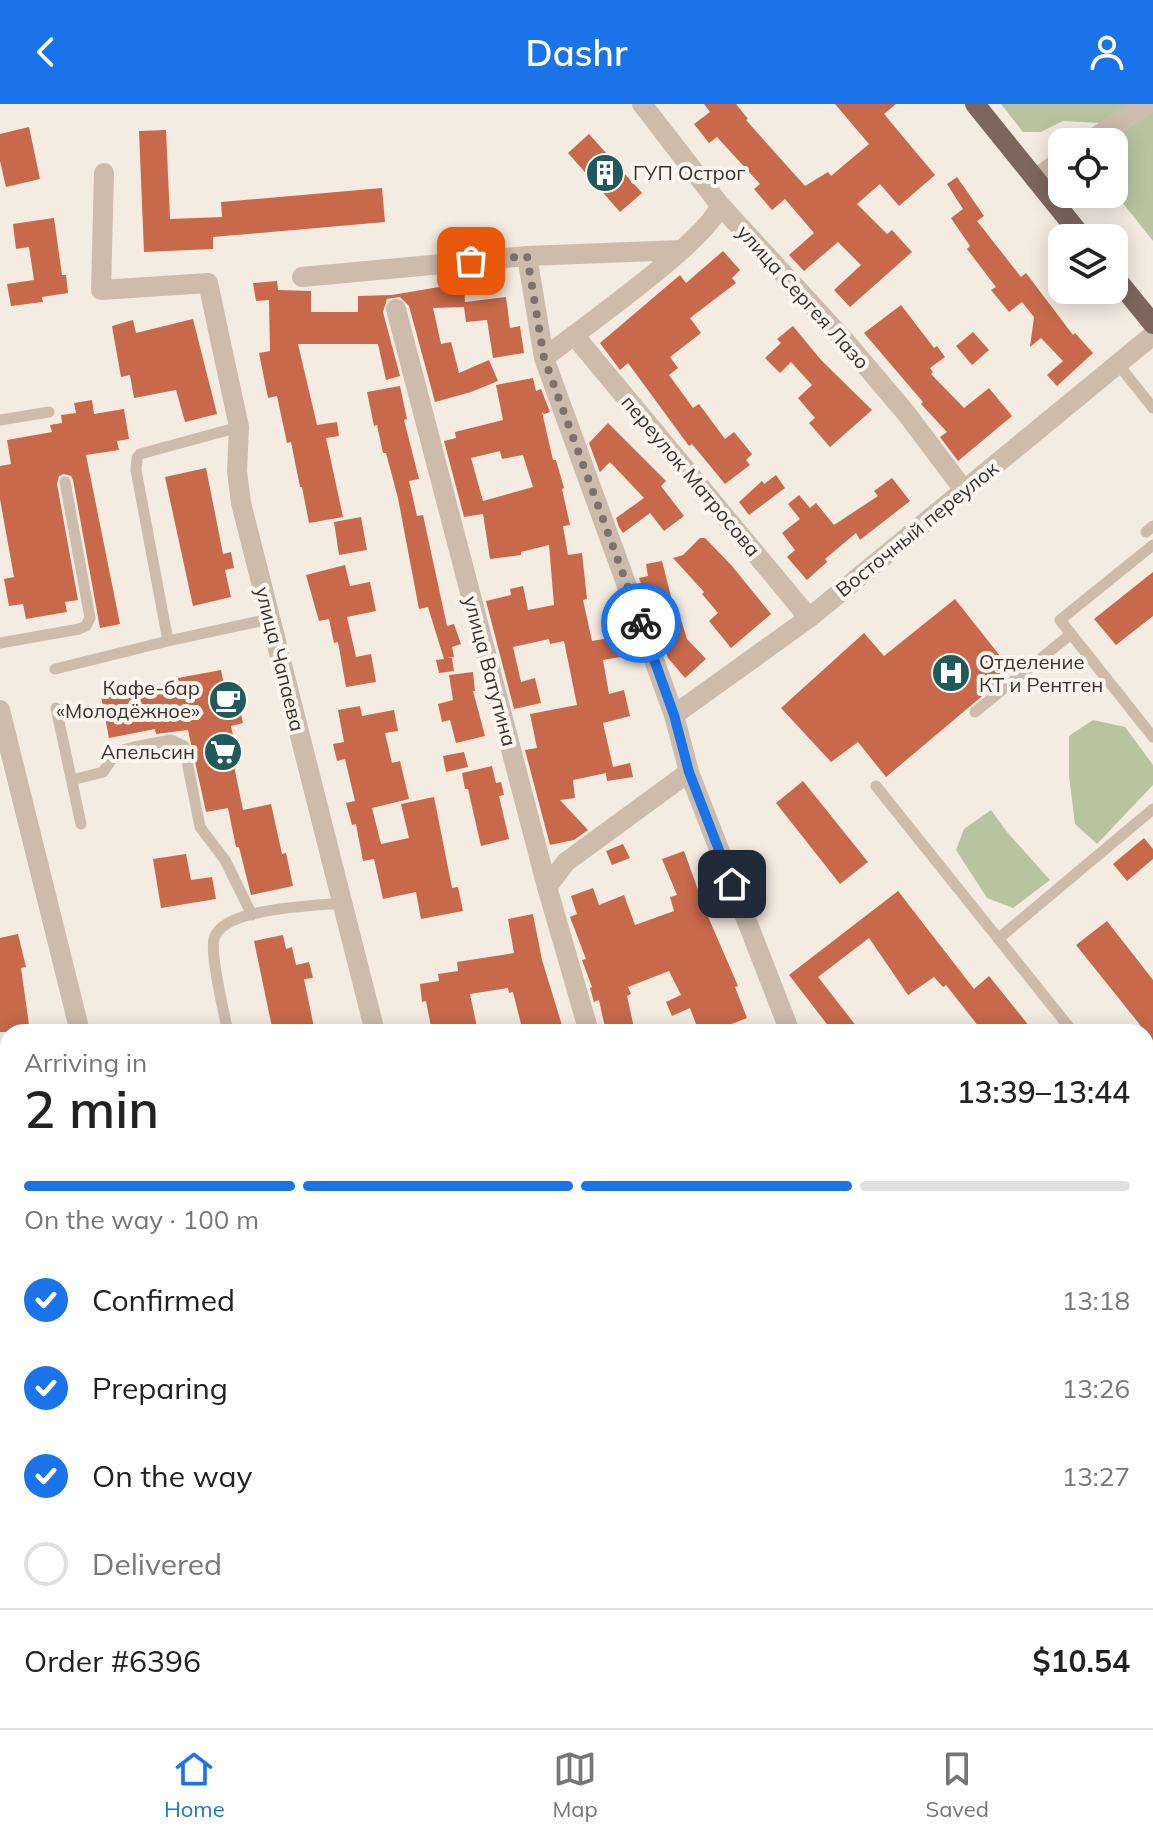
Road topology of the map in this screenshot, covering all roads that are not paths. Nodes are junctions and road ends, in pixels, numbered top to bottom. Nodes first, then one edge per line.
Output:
1 (642, 104) edge
2 (975, 104) edge
3 (1146, 104) edge
4 (1109, 128) edge
5 (1048, 170) edge
6 (104, 173) dead end
7 (1035, 179) junction
8 (720, 205) junction
9 (1072, 224) edge
10 (682, 250) junction
11 (527, 256) junction
12 (302, 277) dead end
13 (1128, 293) edge
14 (396, 309) dead end
15 (1153, 324) edge
16 (574, 335) junction
17 (1153, 335) edge
18 (544, 358) junction
19 (1118, 364) junction
20 (1153, 408) edge
21 (49, 412) dead end
22 (0, 420) edge
23 (239, 427) junction
24 (65, 482) dead end
25 (964, 490) junction
26 (1153, 545) edge
27 (809, 618) junction
28 (269, 619) junction
29 (1071, 634) junction
30 (168, 641) junction
31 (0, 643) edge
32 (55, 669) dead end
33 (56, 708) dead end
34 (0, 710) edge
35 (975, 712) dead end
36 (674, 715) junction
37 (1153, 737) edge
38 (689, 772) junction
39 (72, 780) junction
40 (876, 786) dead end
41 (1153, 809) edge
42 (81, 824) dead end
43 (547, 887) junction
44 (343, 903) junction
45 (252, 915) junction
46 (998, 939) junction
47 (78, 1024) edge
48 (227, 1024) edge
49 (373, 1024) edge
50 (587, 1024) edge
51 (787, 1024) edge
52 (1067, 1024) edge

1 - 8 street, улица Сергея Лазо
2 - 7 main road
3 - 4 street
5 - 7 street
6 - 23 street, улица Чапаева
7 - 9 main road
8 - 10 street
8 - 25 street, улица Сергея Лазо
10 - 11 street
10 - 16 street
11 - 12 street
11 - 18 street
13 - 15 main road
14 - 43 street, улица Ватутина
16 - 18 street
16 - 27 street, переулок Матросова
17 - 19 street, Восточный переулок
18 - 36 street
19 - 20 lane
19 - 25 street, Восточный переулок
21 - 22 lane
23 - 28 street, улица Чапаева
23 - 30 lane
24 - 31 lane
25 - 27 street, Восточный переулок
26 - 29 lane
27 - 36 street, Восточный переулок
28 - 30 lane
28 - 44 street, улица Чапаева
29 - 35 lane
29 - 37 lane
30 - 32 lane
33 - 39 lane
34 - 47 street
36 - 38 street
38 - 43 street
38 - 51 street
39 - 42 lane
39 - 45 lane
40 - 46 lane
41 - 46 lane
43 - 50 street, улица Ватутина
44 - 45 lane
44 - 49 street, улица Чапаева
45 - 48 lane
46 - 52 lane

